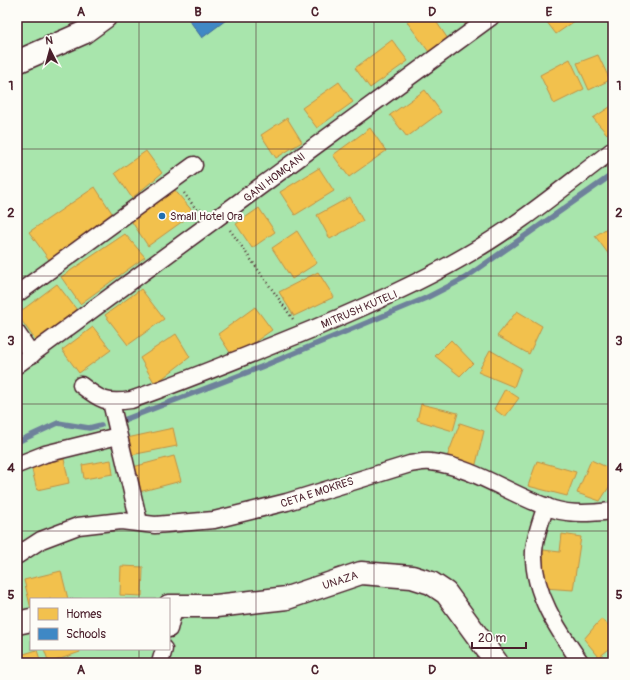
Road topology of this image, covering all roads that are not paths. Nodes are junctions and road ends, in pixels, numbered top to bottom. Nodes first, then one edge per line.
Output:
1 (105, 17) edge
2 (491, 17) edge
3 (17, 62) edge
4 (613, 150) edge
5 (194, 165) dead end
6 (17, 294) edge
7 (17, 334) edge
8 (32, 355) junction
9 (17, 365) edge
10 (81, 385) dead end
11 (111, 402) junction
12 (118, 436) junction
13 (17, 465) edge
14 (546, 506) junction
15 (613, 511) edge
16 (139, 522) junction
17 (18, 555) edge
18 (172, 606) edge
19 (30, 620) edge
20 (170, 621) edge
21 (17, 623) edge
22 (164, 650) edge
23 (160, 663) edge
24 (497, 663) edge
25 (581, 663) edge

1 - 3 main road
2 - 8 street, GANI HOMÇANI
4 - 11 street, MITRUSH KUTELI
5 - 6 street
7 - 8 street
8 - 9 street, GANI HOMÇANI
10 - 11 street
11 - 12 street
12 - 13 street
12 - 16 street
14 - 15 street, CETA E MOKRES
14 - 16 street, CETA E MOKRES
14 - 25 street
16 - 17 street, CETA E MOKRES
18 - 20 street
18 - 24 main road, UNAZA
19 - 21 main road
22 - 23 street

